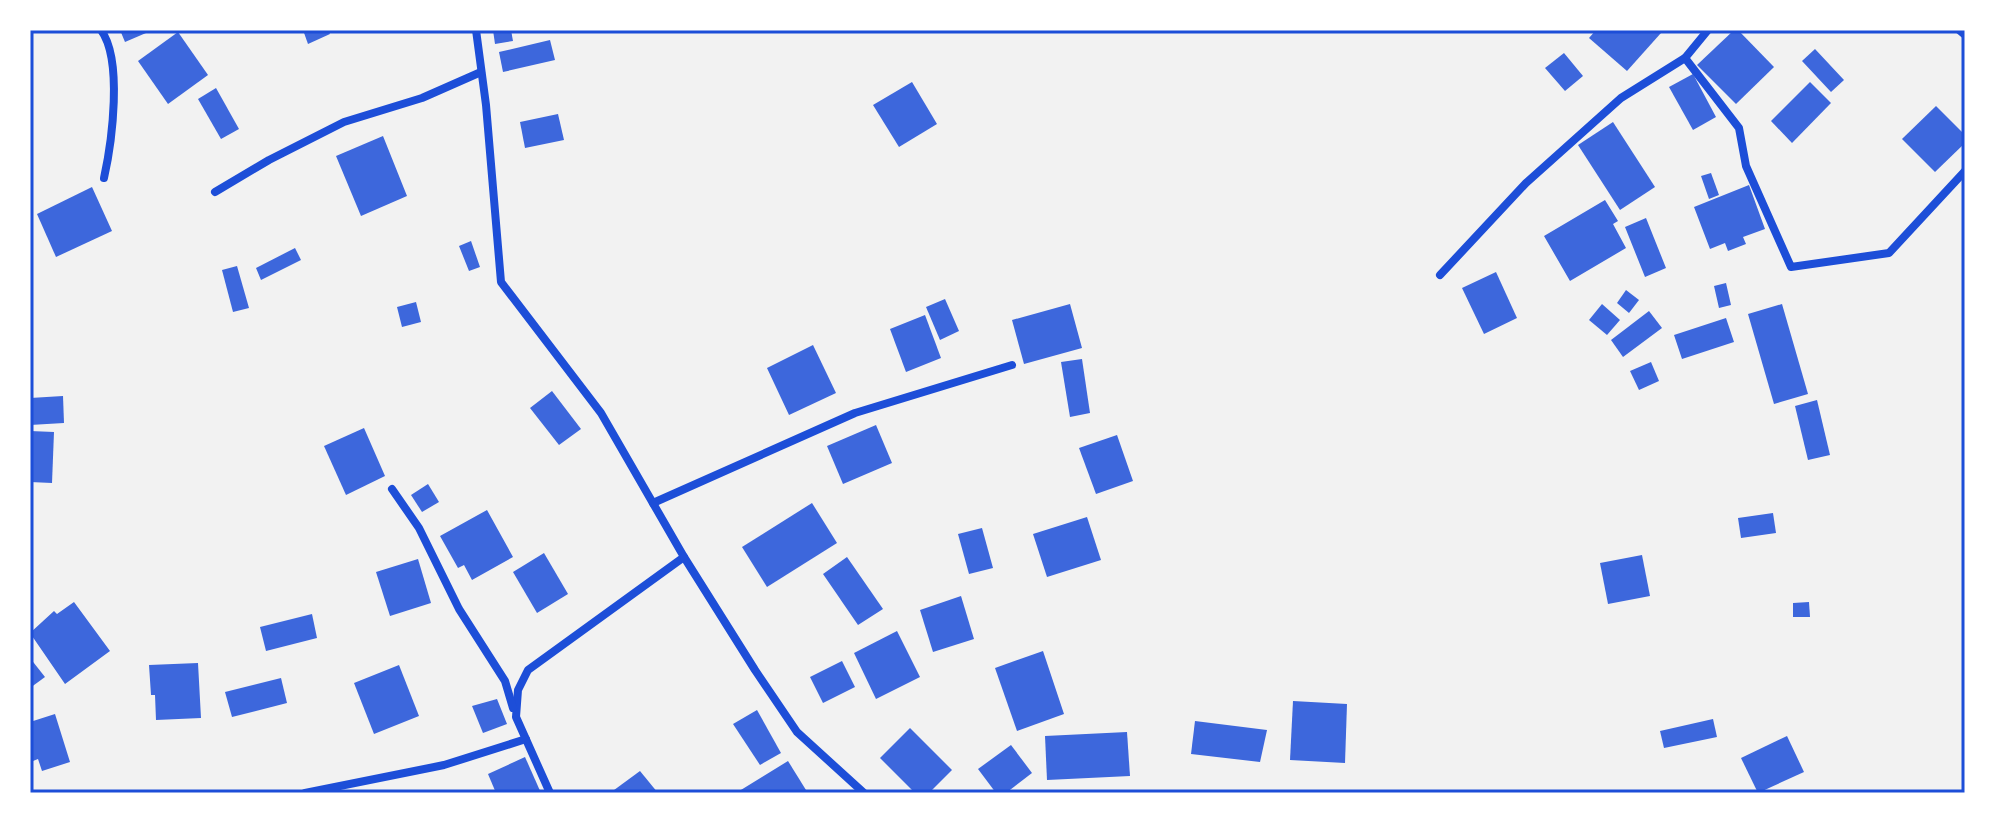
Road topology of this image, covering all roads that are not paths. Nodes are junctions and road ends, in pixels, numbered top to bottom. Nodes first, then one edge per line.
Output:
1 (101, 30) edge
2 (476, 30) edge
3 (1708, 30) edge
4 (1959, 30) edge
5 (1965, 35) edge
6 (1685, 58) junction
7 (481, 72) junction
8 (1965, 171) edge
9 (104, 178) dead end
10 (215, 192) dead end
11 (1440, 275) dead end
12 (1012, 365) dead end
13 (392, 489) dead end
14 (653, 503) junction
15 (684, 557) junction
16 (516, 717) junction
17 (526, 739) junction
18 (305, 793) edge
19 (550, 793) edge
20 (864, 793) edge

1 - 9 street
2 - 7 street
3 - 6 street
4 - 5 street
6 - 8 street
6 - 11 street
7 - 10 street
7 - 14 street
12 - 14 street
13 - 16 street
14 - 15 street
15 - 16 street
15 - 20 street
16 - 17 street
17 - 18 street
17 - 19 street

